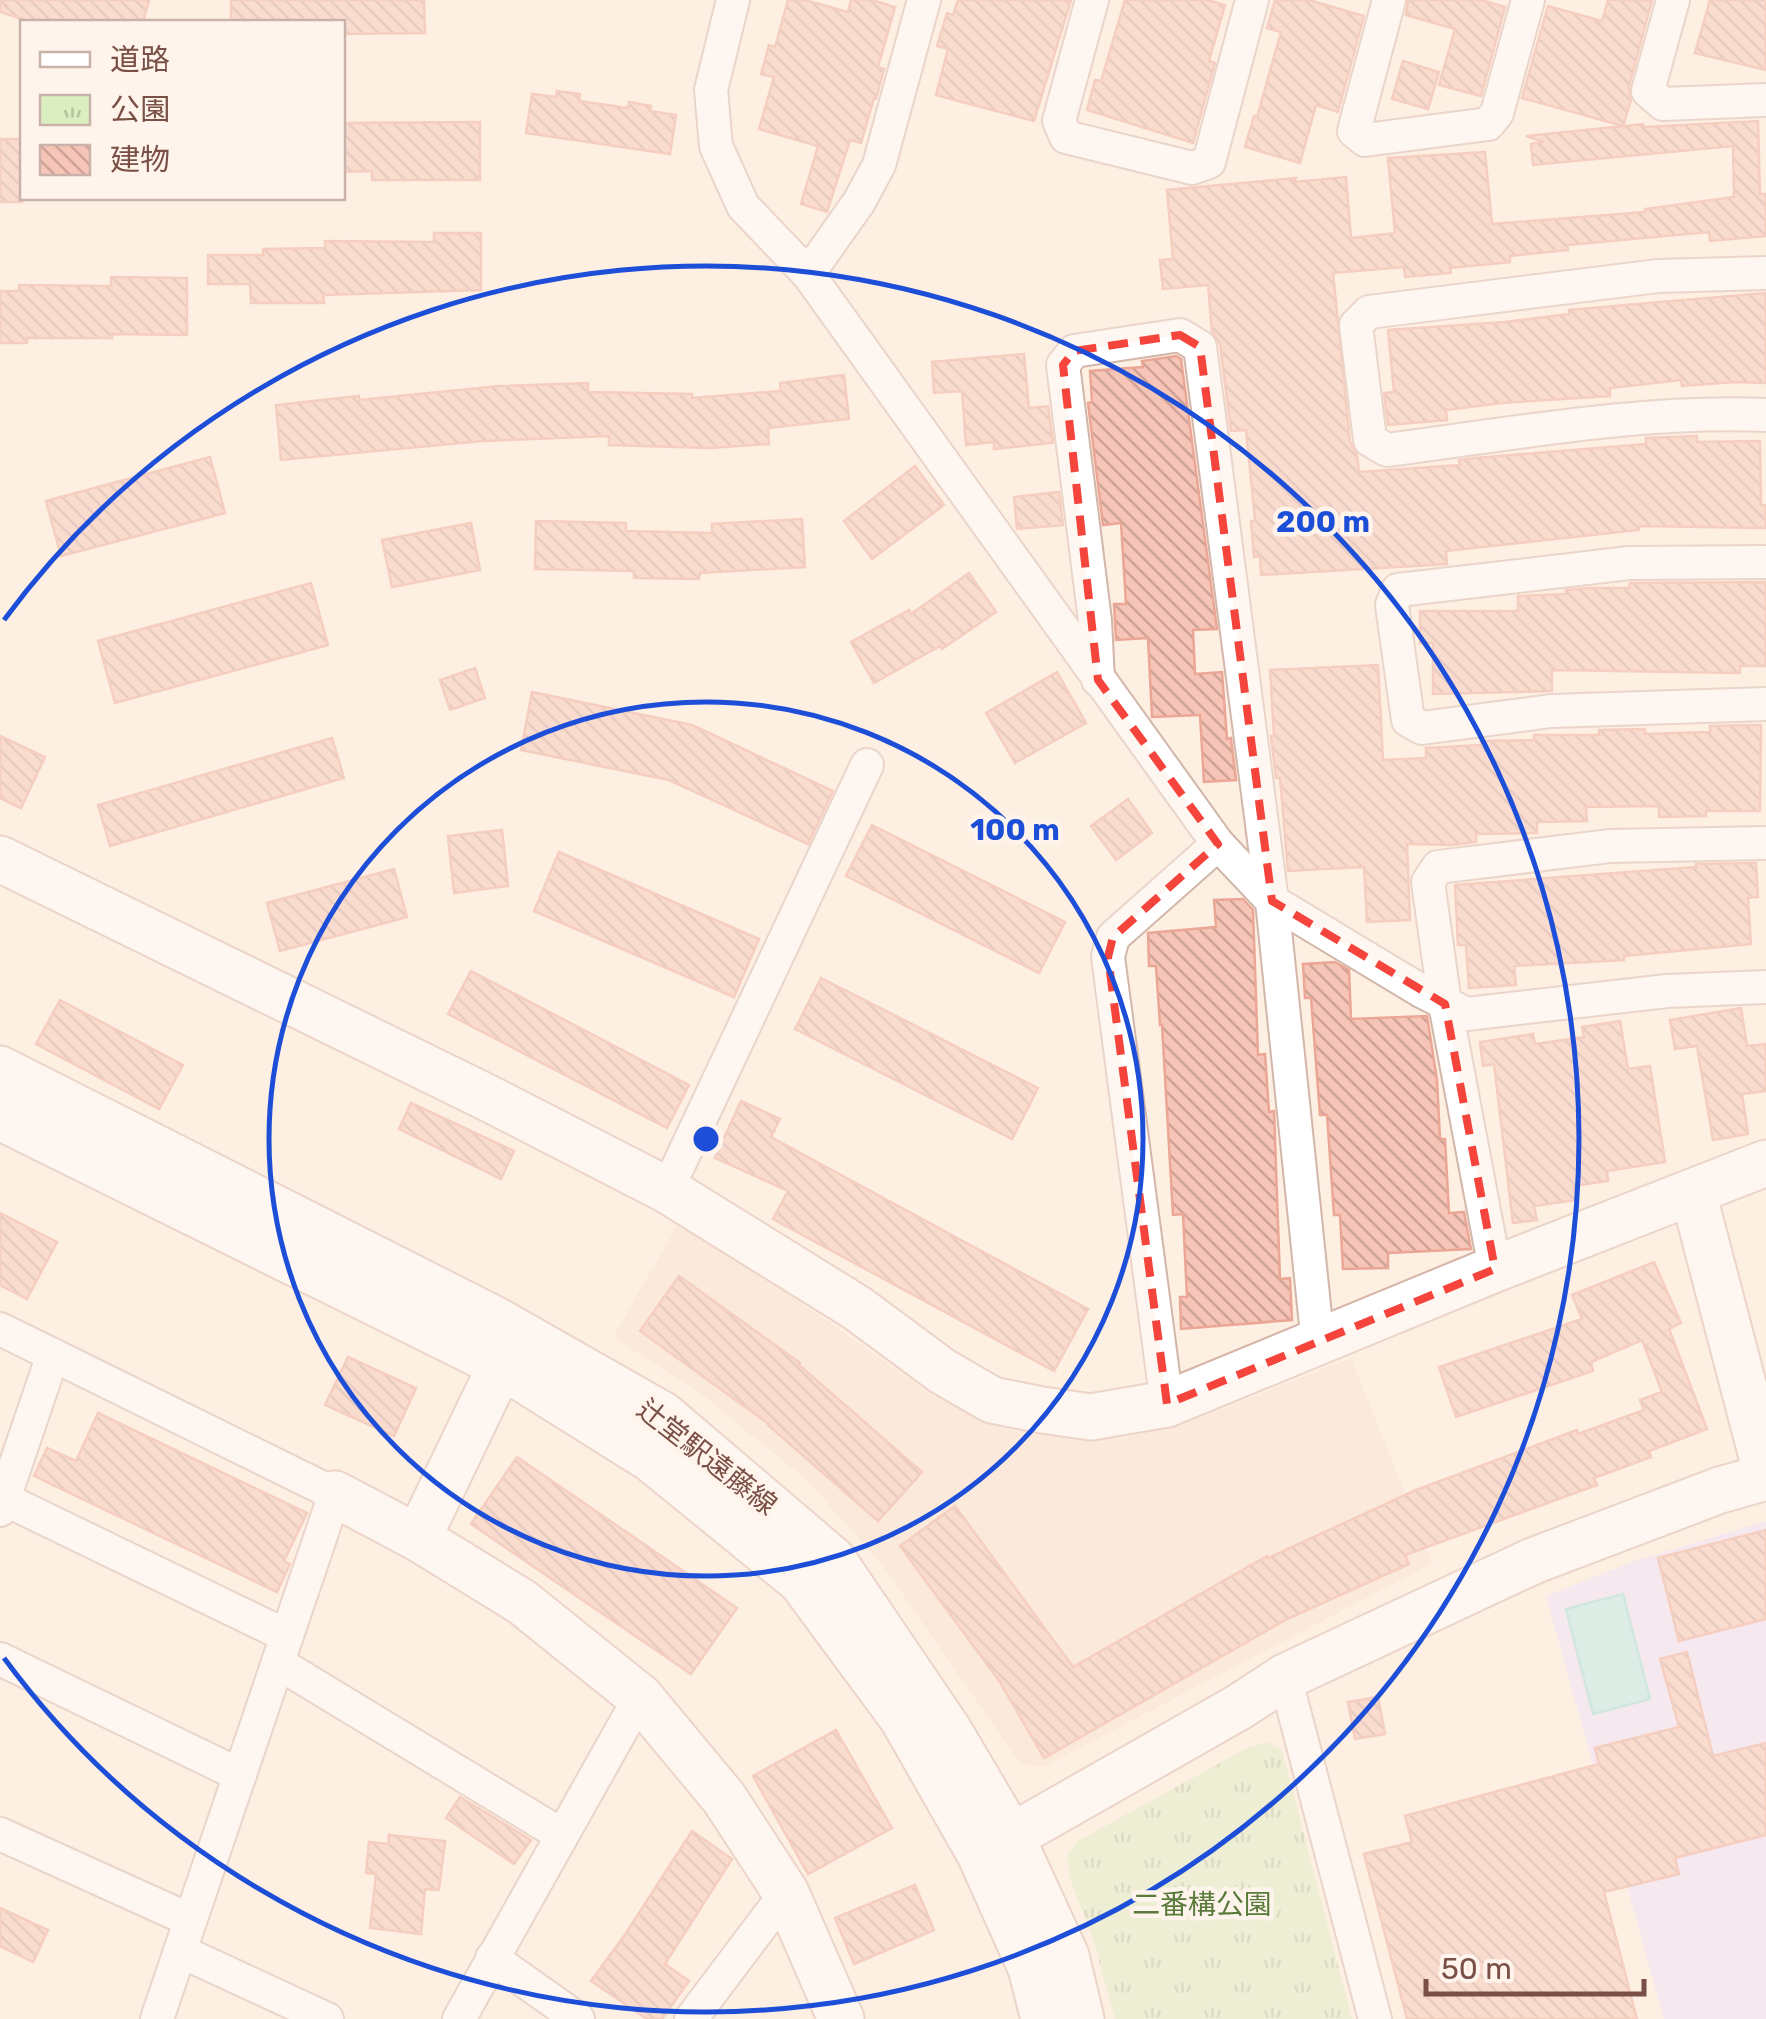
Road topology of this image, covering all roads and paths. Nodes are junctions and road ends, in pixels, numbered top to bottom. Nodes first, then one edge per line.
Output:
1 (733, 0) edge
2 (924, 0) edge
3 (1092, 0) edge
4 (1252, 0) edge
5 (1389, 0) edge
6 (1528, 0) edge
7 (1673, 0) edge
8 (1766, 100) edge
9 (1766, 273) edge
10 (808, 274) junction
11 (1766, 414) edge
12 (1766, 562) edge
13 (1098, 680) junction
14 (1766, 704) edge
15 (867, 765) dead end
16 (1766, 843) edge
17 (1218, 844) junction
18 (0, 860) edge
19 (1272, 901) junction
20 (1766, 988) edge
21 (1445, 1004) junction
22 (0, 1069) edge
23 (0, 1117) edge
24 (1766, 1163) edge
25 (666, 1190) junction
26 (1693, 1194) junction
27 (1495, 1269) junction
28 (0, 1328) edge
29 (1318, 1344) junction
30 (53, 1355) junction
31 (501, 1366) junction
32 (1167, 1404) junction
33 (1766, 1474) edge
34 (335, 1494) junction
35 (2, 1504) edge
36 (418, 1538) junction
37 (282, 1650) junction
38 (0, 1659) edge
39 (1285, 1677) junction
40 (640, 1697) junction
41 (240, 1775) junction
42 (0, 1834) edge
43 (560, 1834) junction
44 (995, 1845) junction
45 (786, 1893) junction
46 (185, 1936) junction
47 (492, 1958) junction
48 (157, 2019) edge
49 (327, 2019) edge
50 (458, 2019) edge
51 (578, 2019) edge
52 (692, 2019) edge
53 (840, 2019) edge
54 (1044, 2019) edge
55 (1082, 2019) edge
56 (1375, 2019) edge

1 - 10 street
2 - 10 street
3 - 4 street
5 - 6 street
7 - 8 street
9 - 11 street
10 - 13 street
12 - 14 street
13 - 17 street
13 - 19 street
15 - 25 street
16 - 21 street
17 - 19 street
17 - 32 street
18 - 25 street
19 - 21 street
19 - 29 street
20 - 21 street
21 - 27 street
22 - 44 street, 辻堂駅遠藤線
23 - 31 street, 辻堂駅遠藤線
24 - 26 street
25 - 32 street
26 - 27 street
26 - 33 street
27 - 29 street
28 - 30 street
29 - 32 street
30 - 34 street
30 - 35 street
31 - 36 street
31 - 44 street, 辻堂駅遠藤線
33 - 39 street
34 - 36 street
34 - 37 street
35 - 37 street
36 - 40 street
37 - 41 street
37 - 43 street
38 - 41 street
39 - 44 street
39 - 56 street
40 - 43 street
40 - 45 street
41 - 46 street
42 - 46 street
43 - 47 street
44 - 54 street, 辻堂駅遠藤線
44 - 55 street, 辻堂駅遠藤線
45 - 52 street
45 - 53 street
46 - 48 street
46 - 49 street
47 - 50 street
47 - 51 street

